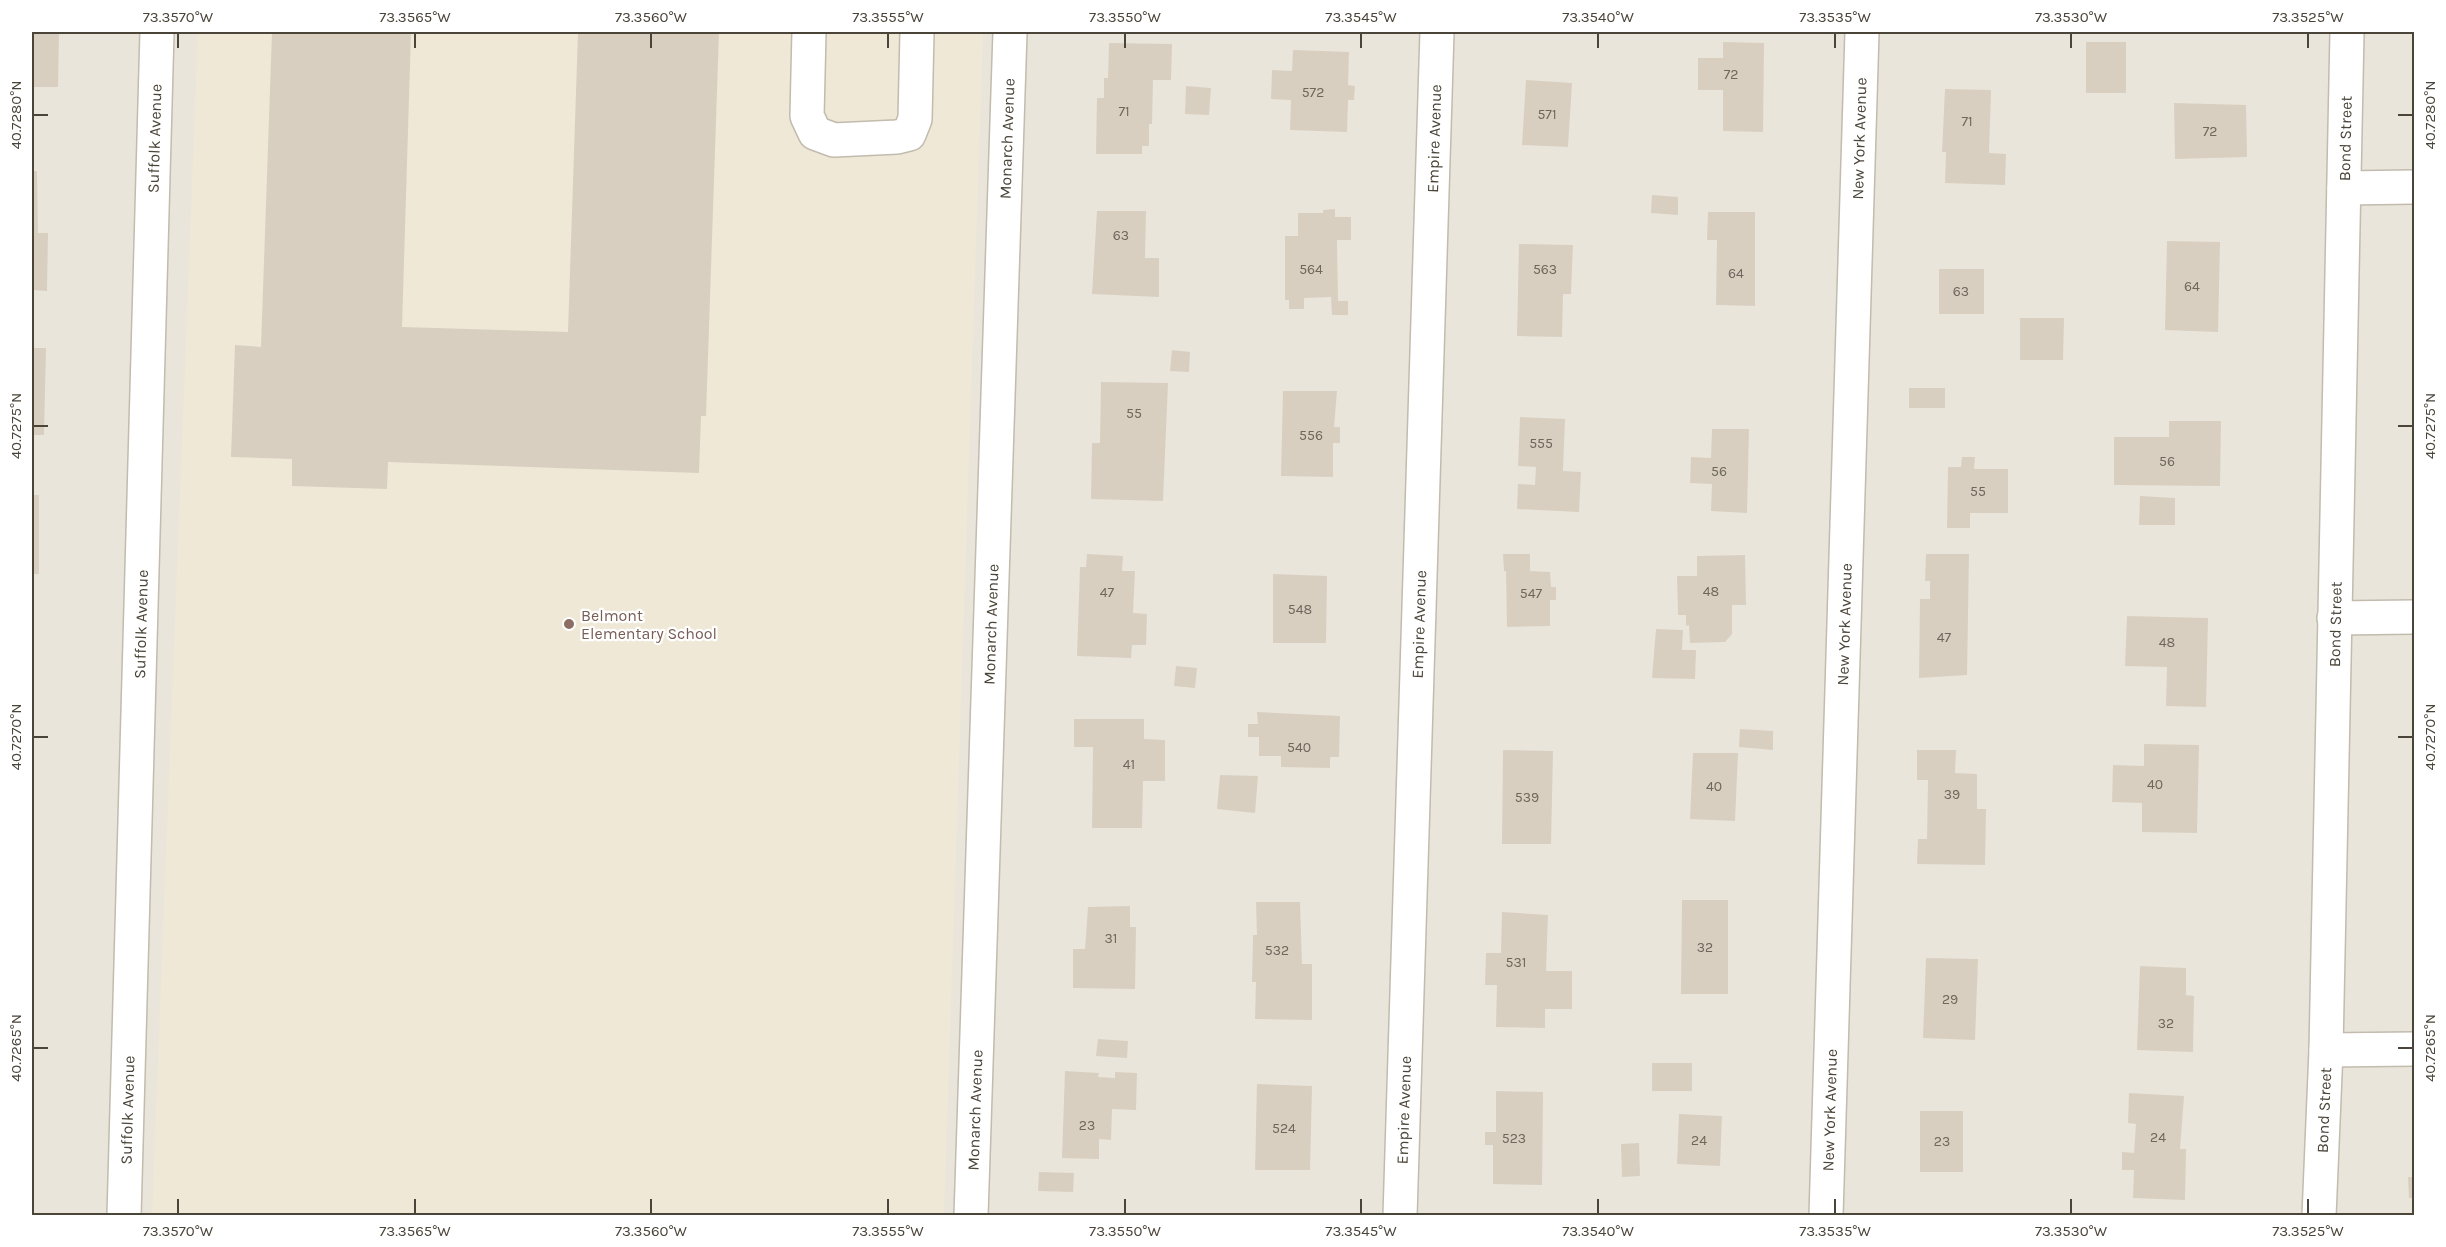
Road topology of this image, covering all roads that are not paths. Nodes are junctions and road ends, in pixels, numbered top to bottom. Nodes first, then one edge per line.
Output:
1 (157, 32) edge
2 (808, 32) edge
3 (916, 32) edge
4 (1010, 32) edge
5 (1437, 32) edge
6 (1862, 32) edge
7 (2347, 32) edge
8 (2415, 187) edge
9 (2344, 188) junction
10 (2415, 617) edge
11 (2334, 618) junction
12 (2415, 1049) edge
13 (2326, 1050) junction
14 (124, 1215) edge
15 (971, 1215) edge
16 (1400, 1215) edge
17 (1826, 1215) edge
18 (2319, 1215) edge

1 - 14 street, Suffolk Avenue
2 - 3 street
4 - 15 street, Monarch Avenue
5 - 16 street, Empire Avenue
6 - 17 street, New York Avenue
7 - 9 street, Bond Street
8 - 9 street
9 - 11 street, Bond Street
10 - 11 street
11 - 13 street, Bond Street
12 - 13 street
13 - 18 street, Bond Street

